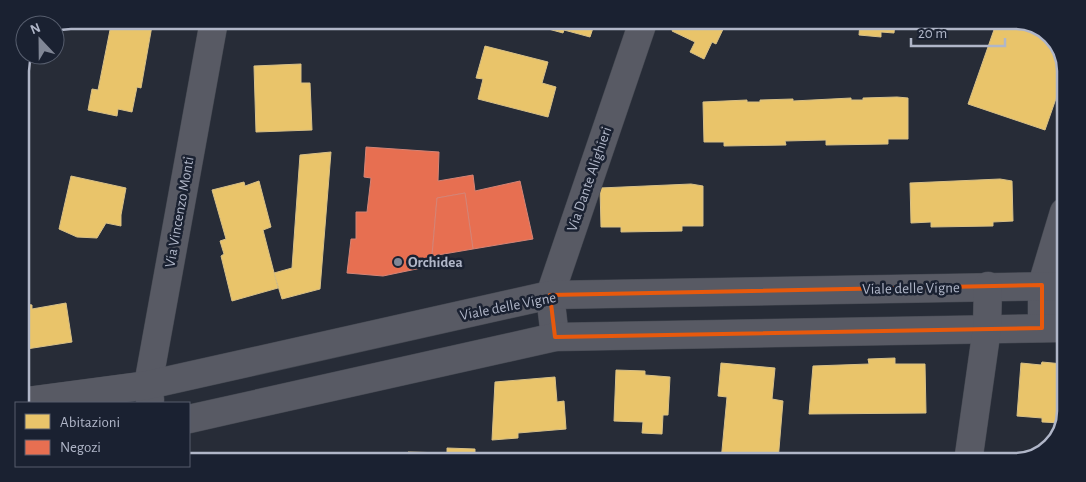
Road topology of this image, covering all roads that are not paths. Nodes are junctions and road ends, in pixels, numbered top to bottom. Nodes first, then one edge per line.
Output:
1 (212, 29) edge
2 (641, 29) edge
3 (1057, 258) edge
4 (1053, 285) edge
5 (988, 286) junction
6 (550, 295) junction
7 (987, 328) junction
8 (1052, 328) edge
9 (555, 337) junction
10 (149, 394) edge
11 (29, 401) edge
12 (190, 419) edge
13 (969, 453) edge

1 - 10 street, Via Vincenzo Monti
2 - 6 street, Via Dante Alighieri
3 - 4 street
4 - 5 street, Viale delle Vigne
4 - 8 street
5 - 6 street, Viale delle Vigne
5 - 7 street
6 - 9 street, Via Dante Alighieri
6 - 10 street, Viale delle Vigne
7 - 8 street
7 - 9 street
7 - 13 street
9 - 12 street
10 - 11 street, Viale delle Vigne

